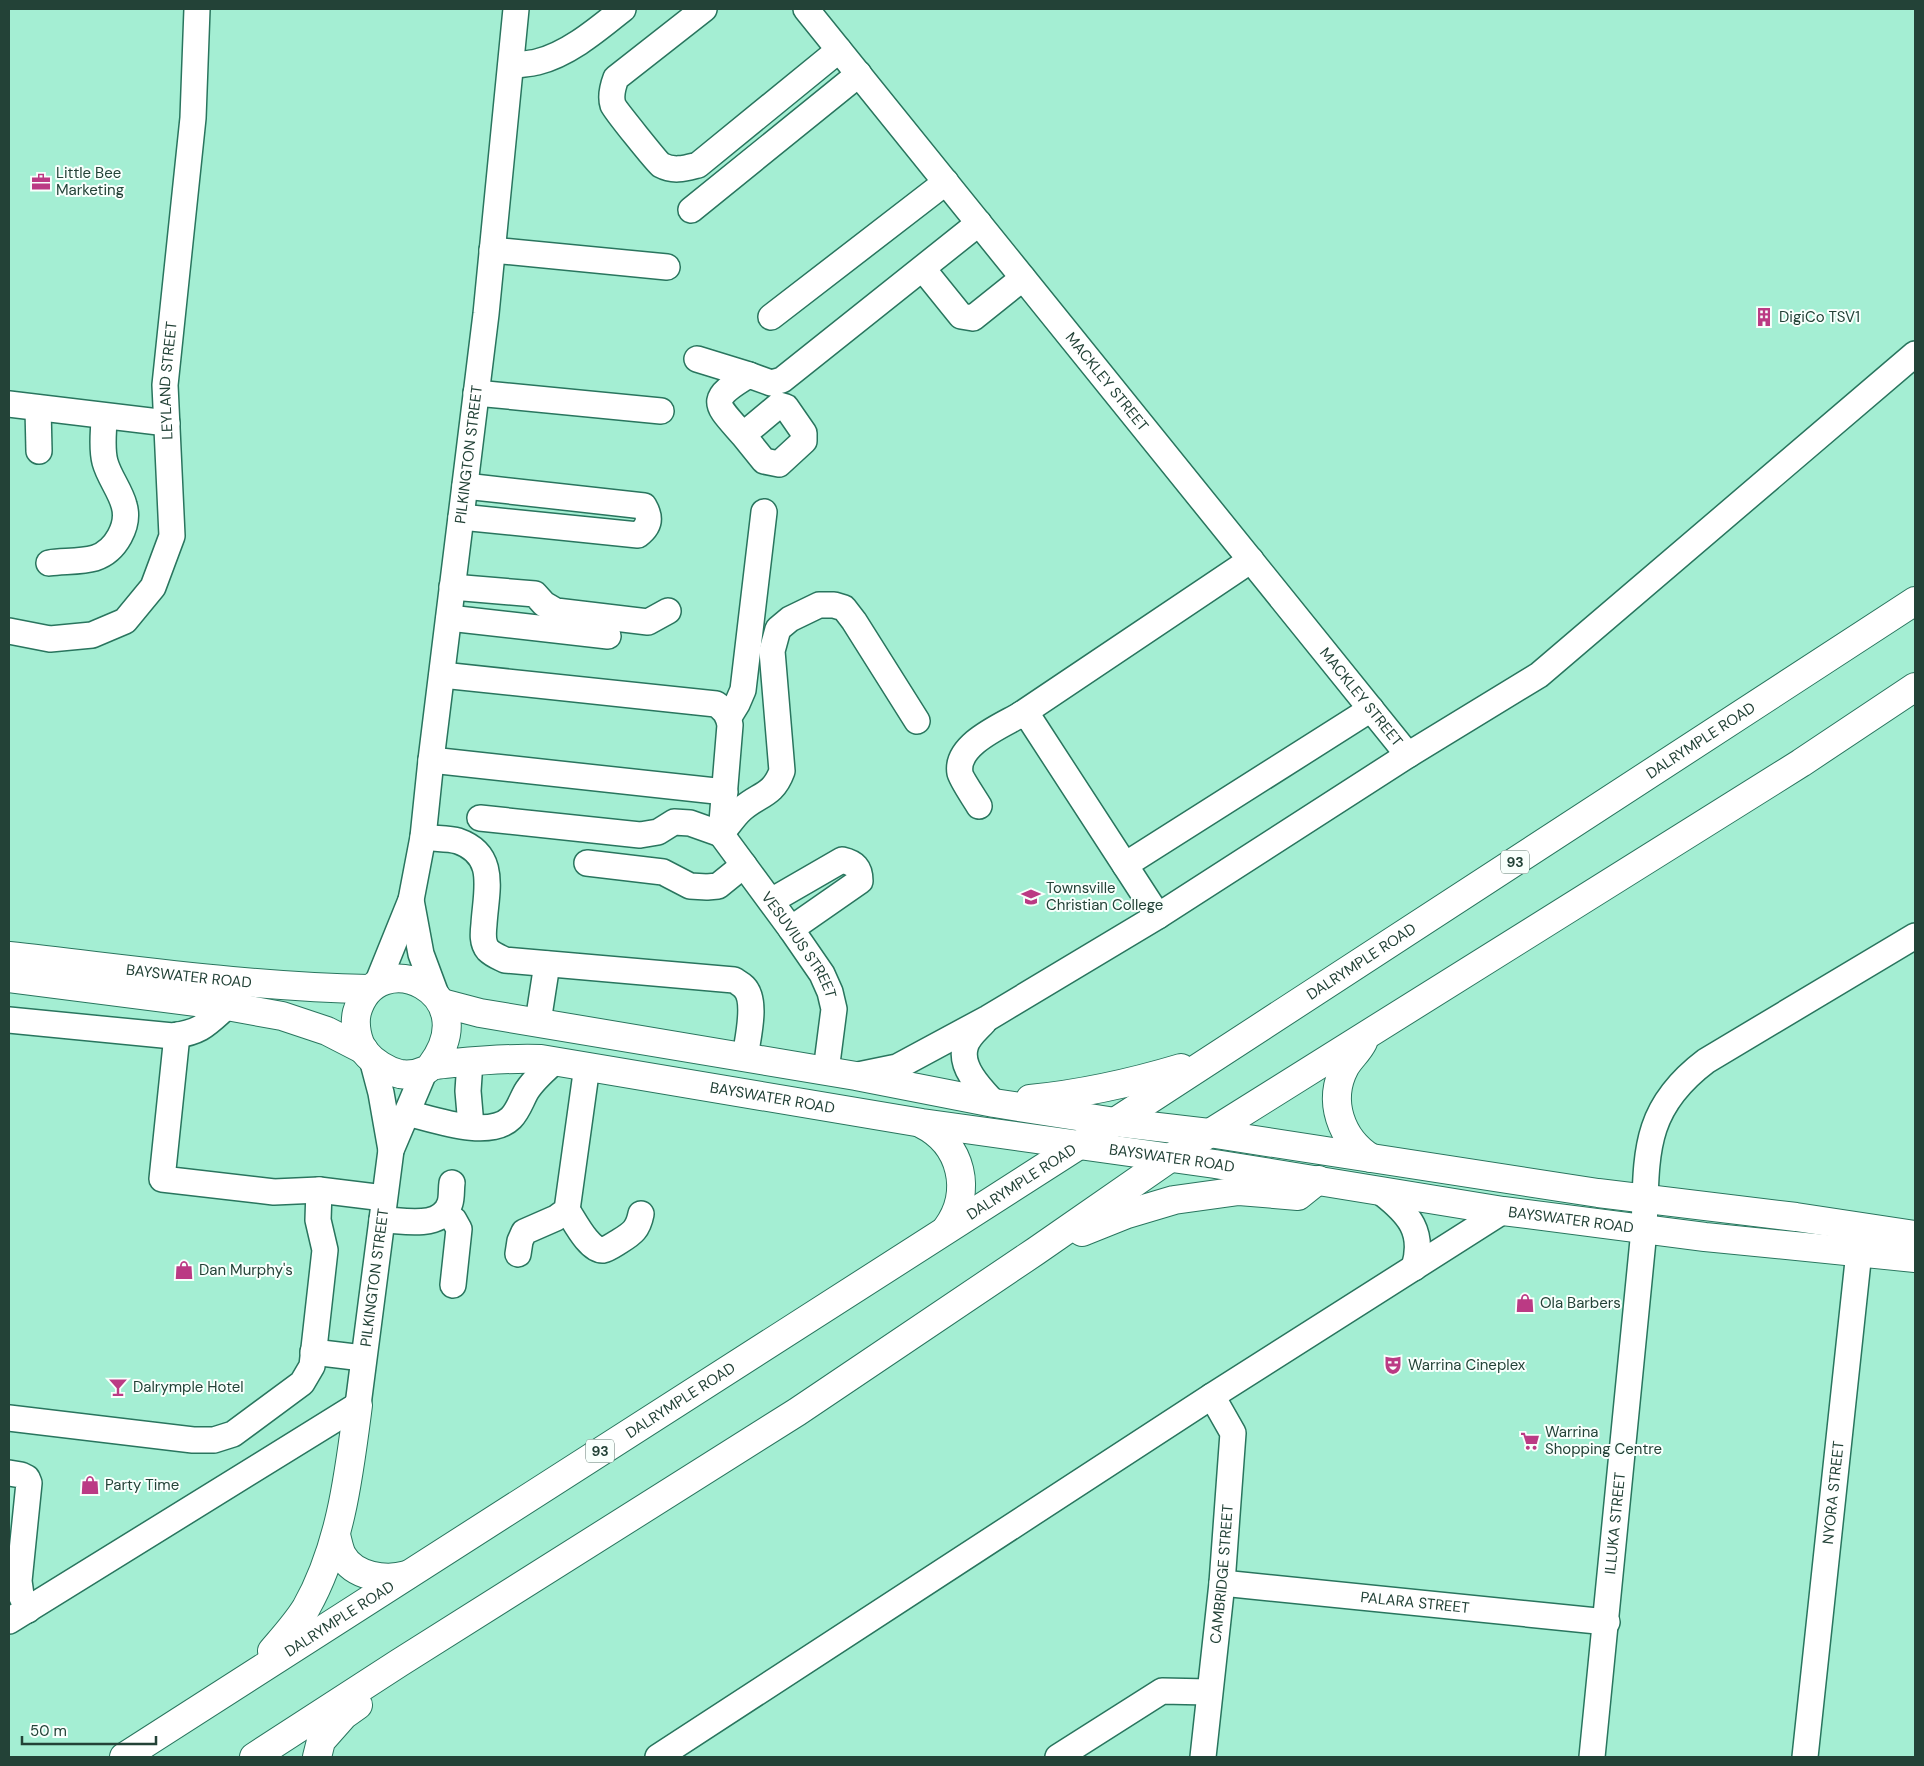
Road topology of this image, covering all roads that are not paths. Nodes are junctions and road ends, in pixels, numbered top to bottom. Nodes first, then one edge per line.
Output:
1 (197, 9) edge
2 (516, 9) edge
3 (623, 9) edge
4 (704, 9) edge
5 (806, 9) edge
6 (839, 50) junction
7 (511, 66) junction
8 (859, 74) junction
9 (946, 182) junction
10 (691, 210) dead end
11 (979, 223) junction
12 (492, 250) junction
13 (667, 267) dead end
14 (923, 269) junction
15 (1023, 278) junction
16 (771, 317) dead end
17 (697, 359) dead end
18 (1913, 360) edge
19 (749, 375) junction
20 (476, 393) junction
21 (9, 404) edge
22 (38, 408) junction
23 (661, 411) dead end
24 (104, 416) junction
25 (167, 423) junction
26 (744, 434) dead end
27 (39, 452) dead end
28 (465, 486) junction
29 (764, 512) dead end
30 (461, 517) junction
31 (1251, 560) junction
32 (48, 562) dead end
33 (452, 587) junction
34 (1915, 601) edge
35 (668, 611) dead end
36 (449, 618) junction
37 (9, 631) edge
38 (608, 636) dead end
39 (442, 675) junction
40 (1915, 687) edge
41 (1371, 709) junction
42 (1020, 714) junction
43 (728, 717) junction
44 (917, 721) dead end
45 (1408, 755) junction
46 (431, 760) junction
47 (725, 792) junction
48 (979, 806) dead end
49 (480, 818) dead end
50 (721, 834) junction
51 (424, 838) junction
52 (587, 863) dead end
53 (744, 865) junction
54 (1125, 865) junction
55 (410, 900) junction
56 (770, 901) junction
57 (1158, 916) junction
58 (791, 929) junction
59 (1915, 936) edge
60 (9, 956) edge
61 (547, 964) junction
62 (9, 978) edge
63 (373, 986) junction
64 (440, 1000) junction
65 (227, 1006) junction
66 (988, 1018) junction
67 (9, 1020) edge
68 (538, 1022) junction
69 (177, 1036) junction
70 (1365, 1036) junction
71 (368, 1054) junction
72 (745, 1058) junction
73 (1212, 1058) junction
74 (470, 1061) junction
75 (555, 1061) junction
76 (587, 1066) junction
77 (428, 1068) junction
78 (826, 1071) junction
79 (856, 1076) junction
80 (994, 1104) junction
81 (407, 1113) junction
82 (1114, 1122) junction
83 (922, 1123) junction
84 (471, 1126) junction
85 (1150, 1126) junction
86 (1209, 1133) junction
87 (1076, 1146) junction
88 (390, 1150) junction
89 (1170, 1158) junction
90 (1371, 1158) junction
91 (1318, 1180) junction
92 (452, 1183) dead end
93 (319, 1190) junction
94 (1382, 1192) junction
95 (1645, 1199) junction
96 (383, 1209) junction
97 (567, 1210) junction
98 (1503, 1211) junction
99 (444, 1213) junction
100 (641, 1214) dead end
101 (947, 1228) junction
102 (1644, 1230) junction
103 (1915, 1235) edge
104 (1860, 1240) junction
105 (1036, 1251) junction
106 (518, 1254) dead end
107 (1915, 1258) edge
108 (1414, 1268) junction
109 (453, 1286) dead end
110 (313, 1352) junction
111 (363, 1358) junction
112 (1212, 1396) junction
113 (358, 1404) junction
114 (9, 1418) edge
115 (9, 1473) edge
116 (336, 1536) junction
117 (407, 1575) junction
118 (1222, 1583) junction
119 (18, 1616) edge
120 (1606, 1622) junction
121 (399, 1663) junction
122 (254, 1673) junction
123 (1209, 1692) junction
124 (124, 1757) edge
125 (254, 1757) edge
126 (317, 1757) edge
127 (658, 1757) edge
128 (1058, 1757) edge
129 (1203, 1757) edge
130 (1592, 1757) edge
131 (1805, 1757) edge

1 - 25 street, LEYLAND STREET
2 - 7 street, PILKINGTON STREET
3 - 7 street
4 - 6 street
5 - 6 street, MACKLEY STREET
6 - 8 street, MACKLEY STREET
7 - 12 street, PILKINGTON STREET
8 - 9 street, MACKLEY STREET
8 - 10 street
9 - 11 street, MACKLEY STREET
9 - 16 street
11 - 14 street
11 - 15 street, MACKLEY STREET
12 - 13 street
12 - 20 street, PILKINGTON STREET
14 - 15 street
14 - 19 street
15 - 31 street, MACKLEY STREET
17 - 19 street
18 - 45 street
19 - 26 street
20 - 23 street
20 - 28 street, PILKINGTON STREET
21 - 22 street
22 - 24 street
22 - 27 street
24 - 25 street
24 - 32 street
25 - 37 street, LEYLAND STREET
28 - 30 street, PILKINGTON STREET
28 - 30 street
29 - 43 street
30 - 33 street, PILKINGTON STREET
31 - 41 street, MACKLEY STREET
31 - 42 street
33 - 35 street
33 - 36 street, PILKINGTON STREET
34 - 73 main road, DALRYMPLE ROAD / 93
36 - 38 street
36 - 39 street, PILKINGTON STREET
39 - 43 street
39 - 46 street, PILKINGTON STREET
40 - 70 main road
41 - 45 street, MACKLEY STREET
41 - 54 street
42 - 48 street
42 - 54 street
43 - 47 street
44 - 50 street
45 - 57 street
46 - 47 street
46 - 51 street, PILKINGTON STREET
47 - 50 street
49 - 50 street
50 - 53 street, VESUVIUS STREET
51 - 55 street, PILKINGTON STREET
51 - 61 street
52 - 53 street
53 - 56 street, VESUVIUS STREET
54 - 57 street
55 - 63 street, PILKINGTON STREET
55 - 64 street, PILKINGTON STREET
56 - 58 street, VESUVIUS STREET
56 - 58 street
57 - 66 street
58 - 78 street, VESUVIUS STREET
59 - 95 street
60 - 63 main road, BAYSWATER ROAD
61 - 68 street
61 - 72 street
62 - 65 main road, BAYSWATER ROAD
63 - 64 main road
63 - 71 main road
64 - 68 main road, BAYSWATER ROAD
64 - 77 main road
65 - 69 street, BAYSWATER ROAD
65 - 71 main road, BAYSWATER ROAD
66 - 79 street
66 - 80 street
67 - 69 street, BAYSWATER ROAD
68 - 72 main road, BAYSWATER ROAD
69 - 93 street
70 - 86 main road
70 - 90 main road
71 - 77 main road
71 - 88 street, PILKINGTON STREET
72 - 78 main road, BAYSWATER ROAD
73 - 80 main road
73 - 82 main road, DALRYMPLE ROAD / 93
73 - 85 main road
74 - 75 main road, BAYSWATER ROAD
74 - 77 main road, BAYSWATER ROAD
74 - 84 street
75 - 76 main road, BAYSWATER ROAD
75 - 84 street
76 - 83 main road, BAYSWATER ROAD
76 - 97 street
77 - 81 street, PILKINGTON STREET
78 - 79 main road, BAYSWATER ROAD
79 - 80 main road, BAYSWATER ROAD
80 - 82 main road, BAYSWATER ROAD
81 - 84 street
81 - 88 street, PILKINGTON STREET
82 - 85 main road, BAYSWATER ROAD
82 - 87 main road, DALRYMPLE ROAD / 93
83 - 87 main road, BAYSWATER ROAD
83 - 101 main road
85 - 86 main road, BAYSWATER ROAD
85 - 89 main road
86 - 89 main road
86 - 90 main road, BAYSWATER ROAD
87 - 89 main road, BAYSWATER ROAD
87 - 101 main road, DALRYMPLE ROAD / 93
88 - 96 street, PILKINGTON STREET
89 - 91 main road, BAYSWATER ROAD
89 - 105 main road
90 - 95 main road, BAYSWATER ROAD
91 - 94 main road, BAYSWATER ROAD
91 - 105 main road
92 - 99 street
93 - 96 street
93 - 110 street
94 - 98 main road, BAYSWATER ROAD
94 - 108 street
95 - 102 street
95 - 104 main road, BAYSWATER ROAD
96 - 99 street
96 - 111 street, PILKINGTON STREET
97 - 100 street
97 - 106 street
98 - 102 main road, BAYSWATER ROAD
98 - 108 street
99 - 109 street
101 - 117 main road, DALRYMPLE ROAD / 93
102 - 104 main road, BAYSWATER ROAD
102 - 120 street, ILLUKA STREET
103 - 104 main road, BAYSWATER ROAD
104 - 107 main road, BAYSWATER ROAD
104 - 131 street, NYORA STREET
105 - 121 main road
108 - 112 street
110 - 111 street
110 - 114 street
111 - 113 street, PILKINGTON STREET
112 - 118 street, CAMBRIDGE STREET
112 - 127 street
113 - 116 main road
113 - 119 street
115 - 119 street
116 - 117 main road
116 - 122 main road
117 - 122 main road, DALRYMPLE ROAD / 93
118 - 120 street, PALARA STREET
118 - 123 street, CAMBRIDGE STREET
120 - 130 street, ILLUKA STREET
121 - 125 main road
121 - 126 main road
122 - 124 main road, DALRYMPLE ROAD / 93
123 - 128 street
123 - 129 street, CAMBRIDGE STREET

